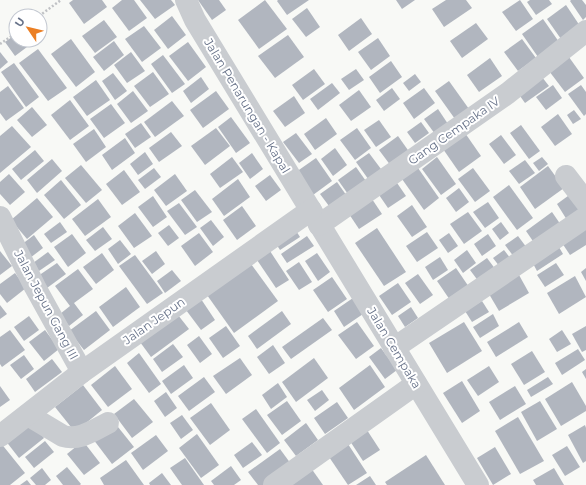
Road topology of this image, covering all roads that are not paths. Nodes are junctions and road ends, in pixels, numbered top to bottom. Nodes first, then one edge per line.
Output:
1 (186, 0) edge
2 (586, 31) edge
3 (566, 176) dead end
4 (586, 202) edge
5 (0, 217) edge
6 (586, 217) edge
7 (315, 218) junction
8 (394, 348) junction
9 (82, 372) junction
10 (416, 384) junction
11 (28, 415) junction
12 (108, 423) dead end
13 (0, 436) edge
14 (274, 485) edge
15 (478, 485) edge

1 - 7 street, Jalan Penarungan - Kapal
2 - 7 street, Gang Cempaka IV
3 - 4 street
5 - 9 street, Jalan Jepun Gang III
6 - 8 street
7 - 8 street, Jalan Cempaka
7 - 9 street, Jalan Jepun
8 - 10 street, Jalan Cempaka
9 - 11 street, Jalan Jepun
10 - 14 street
10 - 15 street, Jalan Cempaka
11 - 12 street
11 - 13 street, Jalan Jepun

